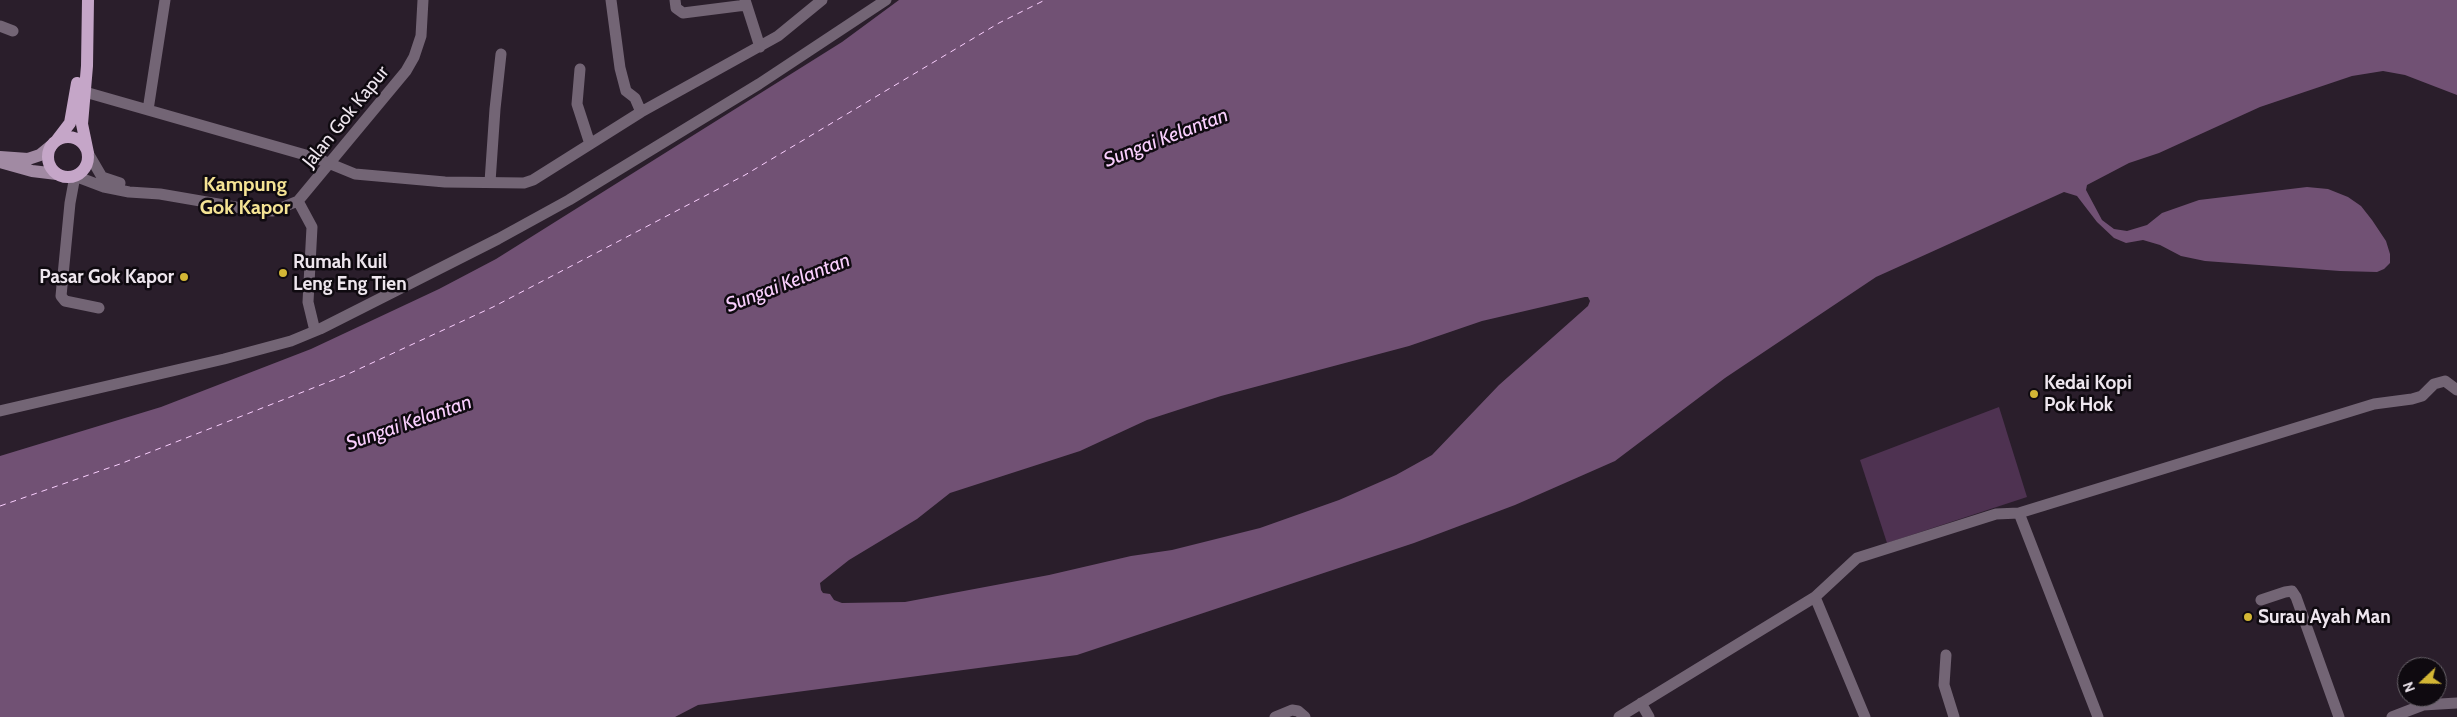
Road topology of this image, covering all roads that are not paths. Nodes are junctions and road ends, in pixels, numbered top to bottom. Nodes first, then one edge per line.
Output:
1 (165, 0) edge
2 (423, 0) edge
3 (611, 0) edge
4 (675, 0) edge
5 (822, 0) edge
6 (886, 0) edge
7 (746, 2) edge
8 (87, 3) edge
9 (0, 26) edge
10 (13, 31) dead end
11 (760, 47) junction
12 (501, 54) dead end
13 (580, 69) dead end
14 (85, 92) junction
15 (148, 110) junction
16 (641, 112) junction
17 (54, 143) junction
18 (590, 144) junction
19 (88, 153) junction
20 (0, 157) edge
21 (0, 162) edge
22 (330, 164) junction
23 (57, 174) junction
24 (75, 176) junction
25 (490, 182) junction
26 (160, 194) junction
27 (298, 201) junction
28 (99, 308) dead end
29 (315, 331) junction
30 (2456, 388) edge
31 (0, 411) edge
32 (2019, 514) junction
33 (1815, 597) junction
34 (2261, 600) dead end
35 (1946, 655) dead end
36 (1641, 703) junction
37 (2457, 703) edge
38 (1275, 717) edge
39 (1305, 717) edge
40 (1619, 717) edge
41 (1649, 717) edge
42 (1866, 717) edge
43 (1954, 717) edge
44 (2098, 717) edge
45 (2339, 717) edge
46 (2392, 717) edge

1 - 15 street
2 - 22 street, Jalan Gok Kapur
3 - 16 street
4 - 7 street
5 - 11 street
6 - 29 street
7 - 11 street
8 - 14 main road
8 - 17 main road
9 - 10 street
11 - 16 street
12 - 25 street
13 - 18 street
14 - 15 street
14 - 19 main road
15 - 22 street
16 - 18 street
17 - 19 main road
17 - 20 main road
17 - 23 main road
18 - 25 street
19 - 24 main road
19 - 26 street, Jalan Gok Kapur
21 - 23 main road
22 - 25 street
22 - 27 street, Jalan Gok Kapur
23 - 24 main road
24 - 26 street, Jalan Gok Kapur
24 - 28 street
26 - 27 street, Jalan Gok Kapur
27 - 29 street
29 - 31 street
30 - 32 street
32 - 33 street
32 - 44 street
33 - 36 street
33 - 42 street
34 - 45 street
35 - 43 street
36 - 40 street
36 - 41 street
37 - 46 street
38 - 39 street

